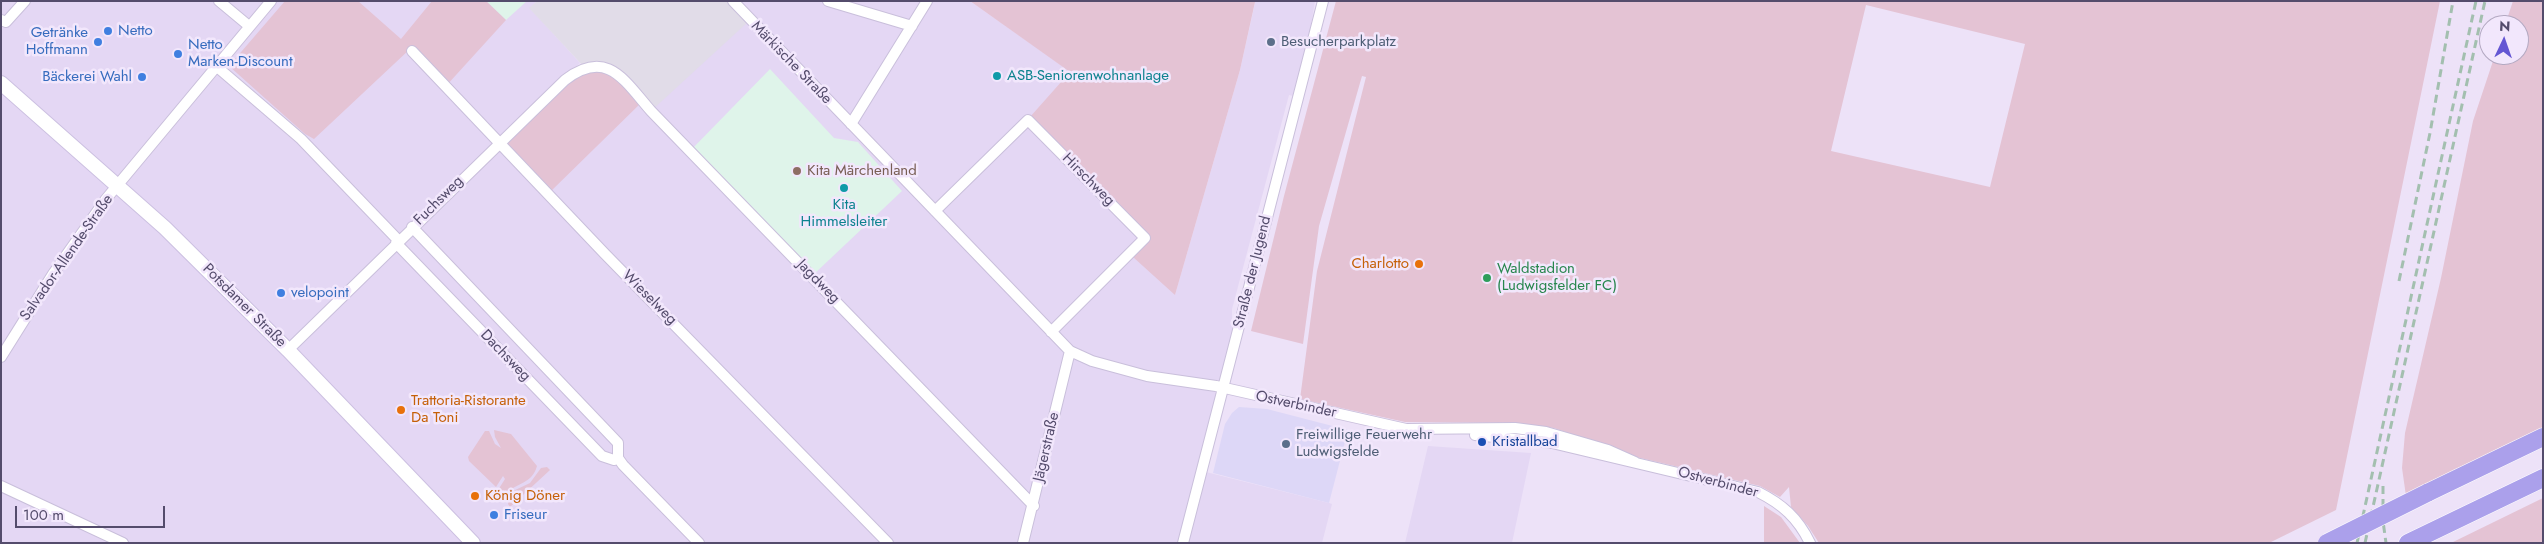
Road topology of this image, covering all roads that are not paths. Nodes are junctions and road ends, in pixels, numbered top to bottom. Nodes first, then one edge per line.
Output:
1 (25, 1) edge
2 (219, 1) edge
3 (271, 1) edge
4 (733, 1) edge
5 (828, 1) edge
6 (927, 1) edge
7 (1323, 1) edge
8 (1, 20) edge
9 (249, 26) junction
10 (912, 26) junction
11 (412, 52) dead end
12 (598, 65) joint
13 (216, 66) junction
14 (1, 83) edge
15 (851, 124) junction
16 (499, 143) junction
17 (117, 185) junction
18 (935, 211) junction
19 (412, 227) junction
20 (397, 242) junction
21 (1051, 332) junction
22 (288, 350) junction
23 (1070, 350) junction
24 (1, 357) edge
25 (1224, 389) junction
26 (2543, 437) edge
27 (618, 458) junction
28 (2543, 478) edge
29 (1, 486) edge
30 (1034, 506) junction
31 (2410, 542) edge
32 (123, 543) edge
33 (473, 543) edge
34 (699, 543) edge
35 (888, 543) edge
36 (1024, 543) edge
37 (1183, 543) edge
38 (1810, 543) edge
39 (2327, 543) edge

1 - 8 street
2 - 9 street
3 - 9 street, Salvador-Allende-Straße
4 - 15 street, Märkische Straße
5 - 10 street
6 - 10 street
7 - 25 street, Straße der Jugend
9 - 13 street, Salvador-Allende-Straße
10 - 15 street
11 - 16 street, Wieselweg
12 - 16 street, Fuchsweg
12 - 30 street, Jagdweg
13 - 17 street, Salvador-Allende-Straße
13 - 20 street, Dachsweg
14 - 17 main road, Potsdamer Straße
15 - 18 street
16 - 19 street, Fuchsweg
16 - 35 street, Wieselweg
17 - 22 main road, Potsdamer Straße
17 - 24 street, Salvador-Allende-Straße
18 - 21 street
18 - 21 street, Hirschweg
19 - 20 street, Fuchsweg
19 - 27 street, Dachsweg
20 - 22 street, Fuchsweg
20 - 27 street, Dachsweg
21 - 23 street
22 - 33 main road, Potsdamer Straße
23 - 25 street
23 - 30 street, Jägerstraße
25 - 37 street, Straße der Jugend
25 - 38 street, Ostverbinder
26 - 39 highway, bridge
27 - 34 street, Dachsweg
28 - 31 highway
29 - 32 street
30 - 36 street, Jägerstraße

